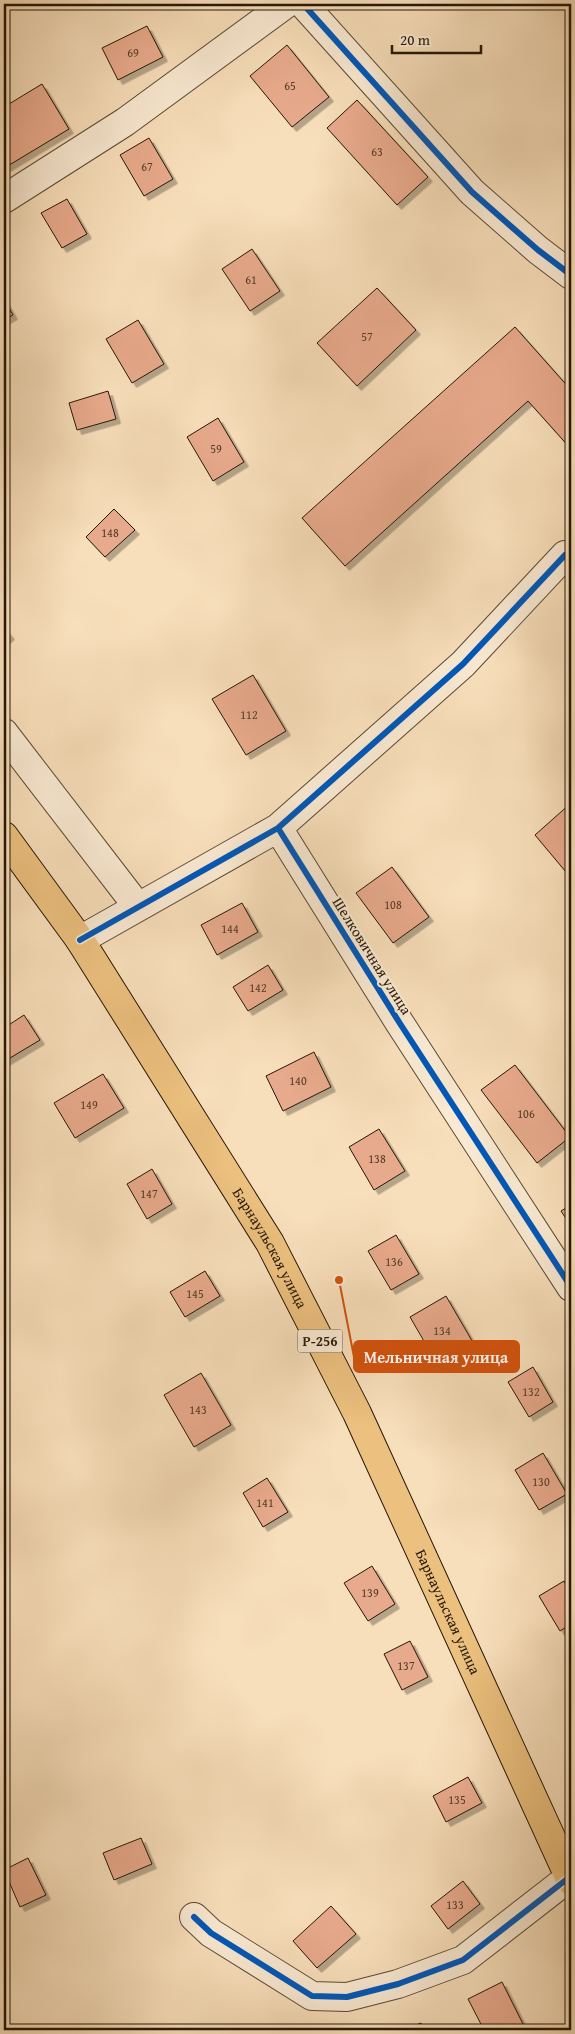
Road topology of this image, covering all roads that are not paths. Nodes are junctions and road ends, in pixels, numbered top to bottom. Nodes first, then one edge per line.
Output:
1 (286, 4) edge
2 (303, 4) edge
3 (4, 198) edge
4 (571, 275) edge
5 (565, 556) dead end
6 (4, 734) edge
7 (278, 828) junction
8 (4, 836) edge
9 (138, 907) junction
10 (80, 940) junction
11 (571, 1288) edge
12 (571, 1878) edge
13 (194, 1917) dead end

1 - 3 street
2 - 4 street
5 - 7 street
6 - 9 street
7 - 9 street
7 - 11 street, Шелковичная улица
8 - 10 main road, Барнаульская улица / Р-256
9 - 10 street
10 - 12 main road, Барнаульская улица / Р-256
12 - 13 street

